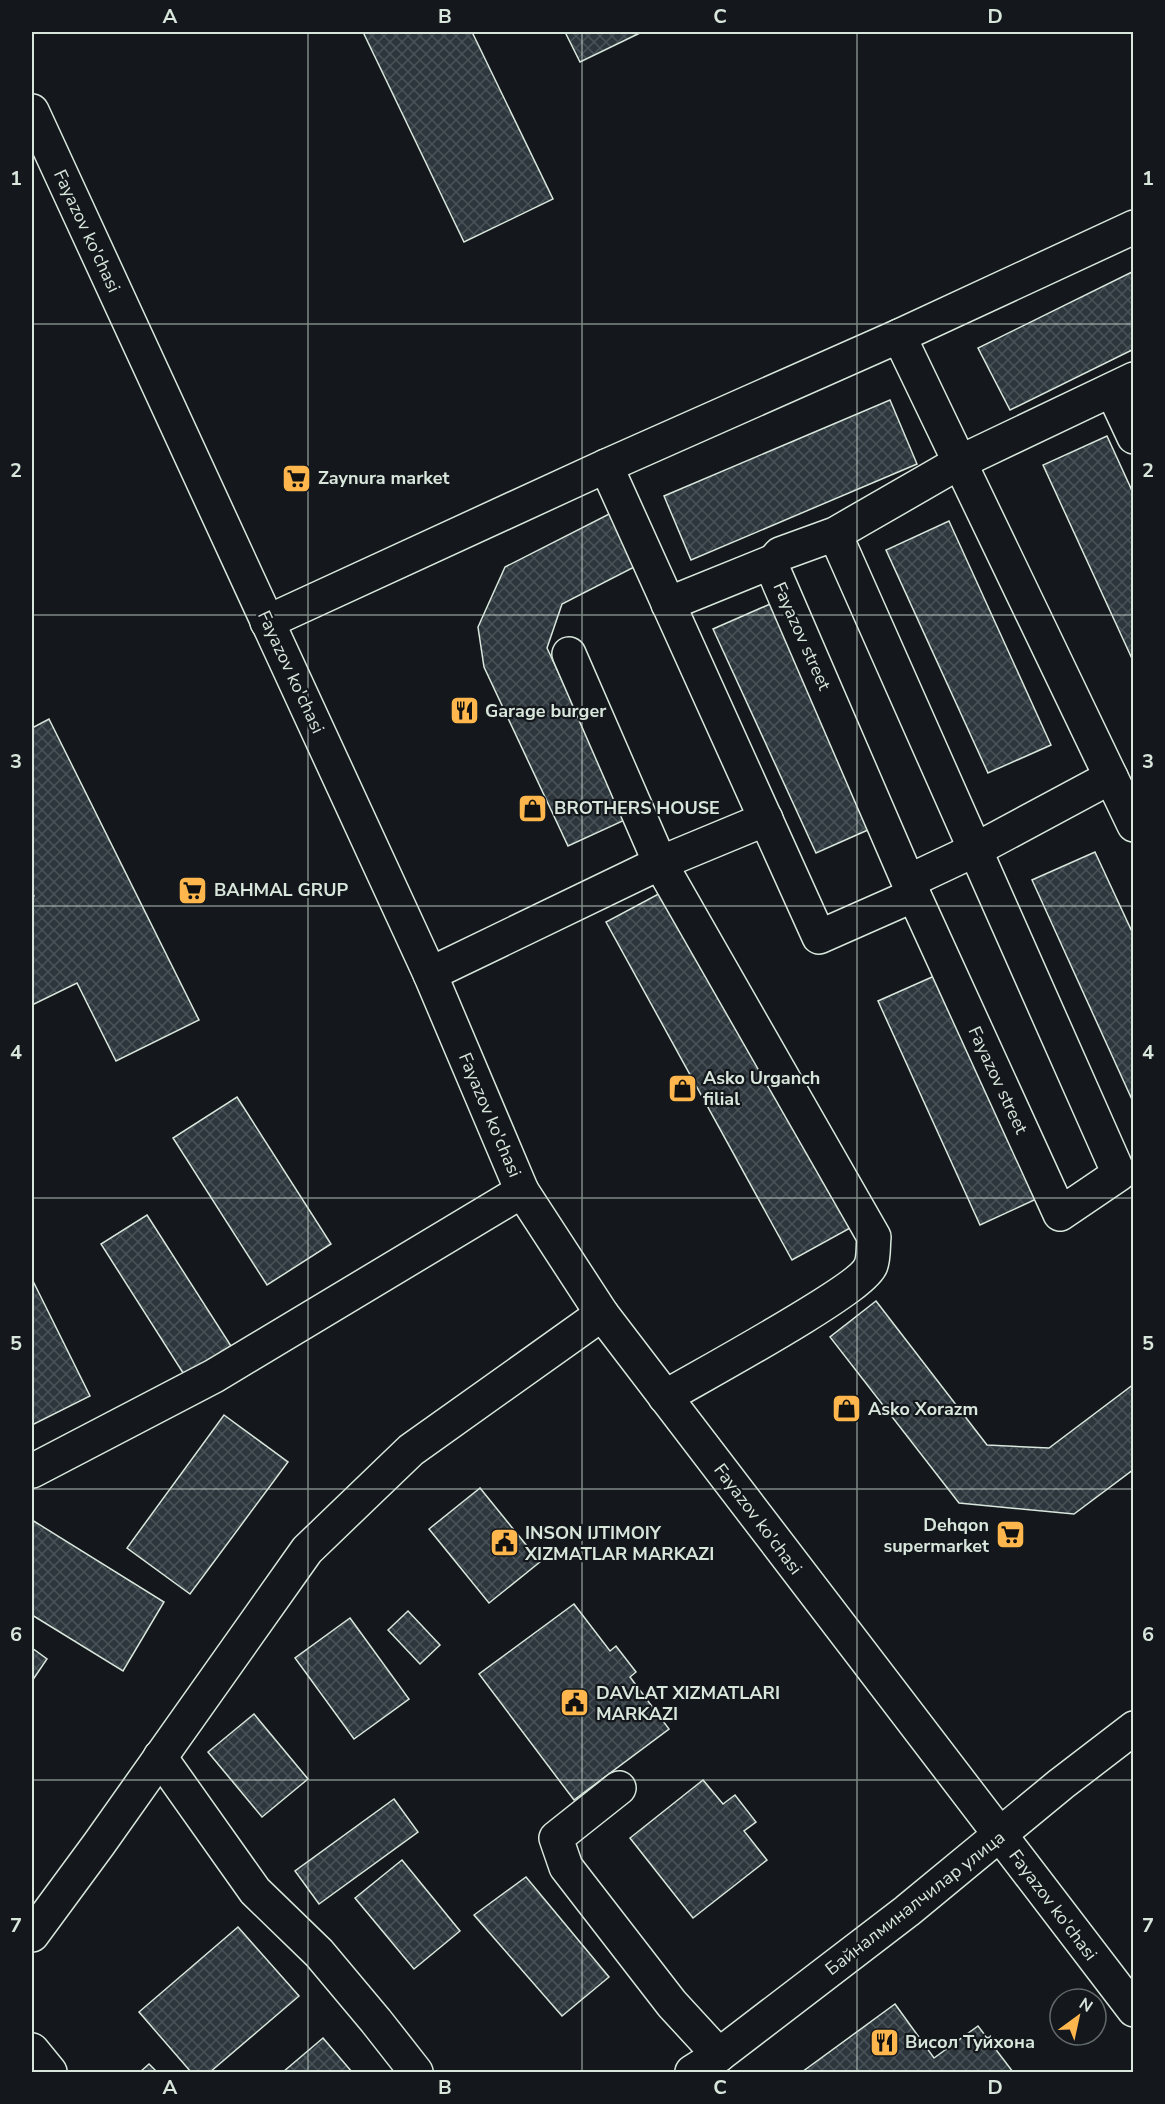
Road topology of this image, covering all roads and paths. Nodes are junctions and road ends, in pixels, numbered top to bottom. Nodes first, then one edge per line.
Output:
1 (32, 111) edge
2 (1134, 226) edge
3 (899, 336) junction
4 (1123, 384) edge
5 (1134, 437) edge
6 (960, 462) junction
7 (606, 466) junction
8 (835, 534) junction
9 (774, 561) junction
10 (668, 604) junction
11 (267, 622) junction
12 (569, 654) dead end
13 (1111, 777) junction
14 (766, 819) junction
15 (1134, 825) edge
16 (975, 850) junction
17 (660, 863) junction
18 (911, 888) junction
19 (430, 974) junction
20 (1129, 1178) edge
21 (522, 1191) junction
22 (602, 1314) junction
23 (665, 1397) junction
24 (32, 1471) edge
25 (1134, 1728) edge
26 (160, 1757) junction
27 (618, 1788) dead end
28 (1000, 1836) junction
29 (32, 1935) edge
30 (1134, 2010) edge
31 (32, 2050) edge
32 (719, 2055) junction
33 (50, 2073) edge
34 (416, 2073) edge
35 (692, 2073) edge

1 - 11 street, Fayazov ko'chasi
2 - 3 street
3 - 6 street
3 - 7 street
4 - 5 street
4 - 6 street
6 - 8 street
6 - 13 street
7 - 10 street
7 - 11 street
8 - 9 street, Fayazov street
8 - 16 street, Fayazov street
9 - 10 street
9 - 18 street, Fayazov street
10 - 14 street
11 - 19 street, Fayazov ko'chasi
12 - 17 street
13 - 15 street
13 - 16 street
14 - 17 street
14 - 18 street
16 - 18 street
16 - 20 street, Fayazov street
17 - 19 street
17 - 23 street
18 - 20 street, Fayazov street
19 - 21 street, Fayazov ko'chasi
21 - 22 street, Fayazov ko'chasi
21 - 24 street
22 - 23 street, Fayazov ko'chasi
22 - 26 street
23 - 28 street, Fayazov ko'chasi
25 - 28 street, Байналминалчилар улица
26 - 29 street
26 - 34 street
27 - 32 street
28 - 30 street, Fayazov ko'chasi
28 - 32 street, Байналминалчилар улица
31 - 33 street
32 - 35 street, Байналминалчилар улица

